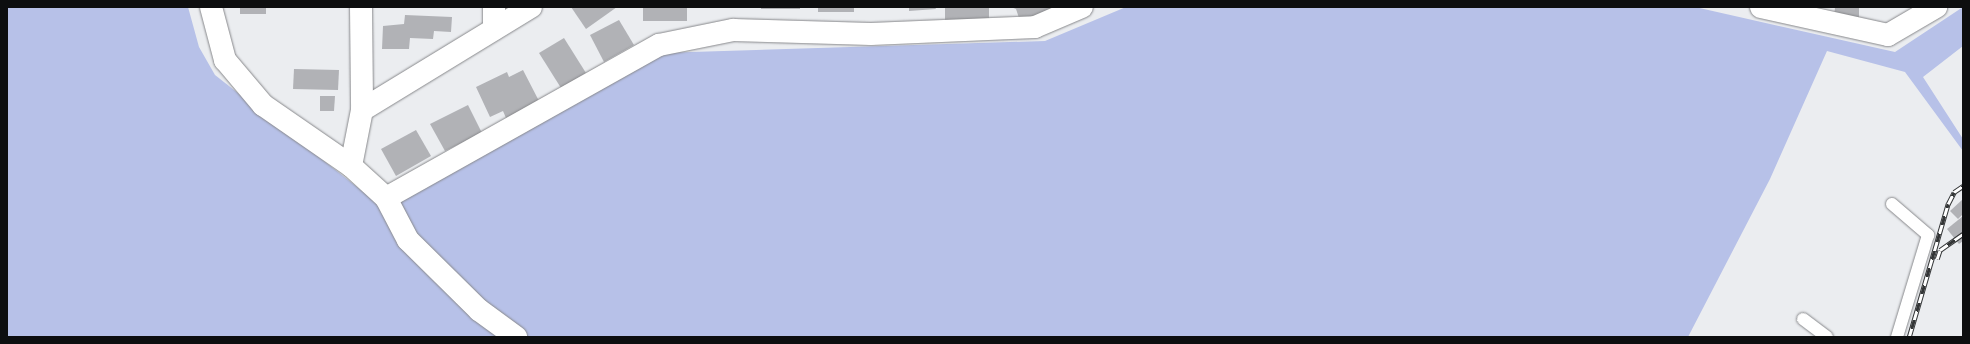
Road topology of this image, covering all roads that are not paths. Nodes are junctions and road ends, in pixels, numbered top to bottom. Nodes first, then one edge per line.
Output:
1 (211, 7) edge
2 (361, 7) edge
3 (494, 7) edge
4 (531, 7) edge
5 (1082, 7) edge
6 (1761, 7) edge
7 (1936, 7) edge
8 (494, 29) junction
9 (362, 110) junction
10 (351, 166) junction
11 (386, 198) junction
12 (1892, 204) dead end
13 (1802, 319) dead end
14 (516, 337) edge
15 (1828, 337) edge
16 (1897, 337) edge

1 - 10 street
2 - 9 street
3 - 8 street
4 - 8 street
5 - 11 street
6 - 7 street
8 - 9 street
9 - 10 street
10 - 11 street
11 - 14 street
12 - 16 lane
13 - 15 lane

